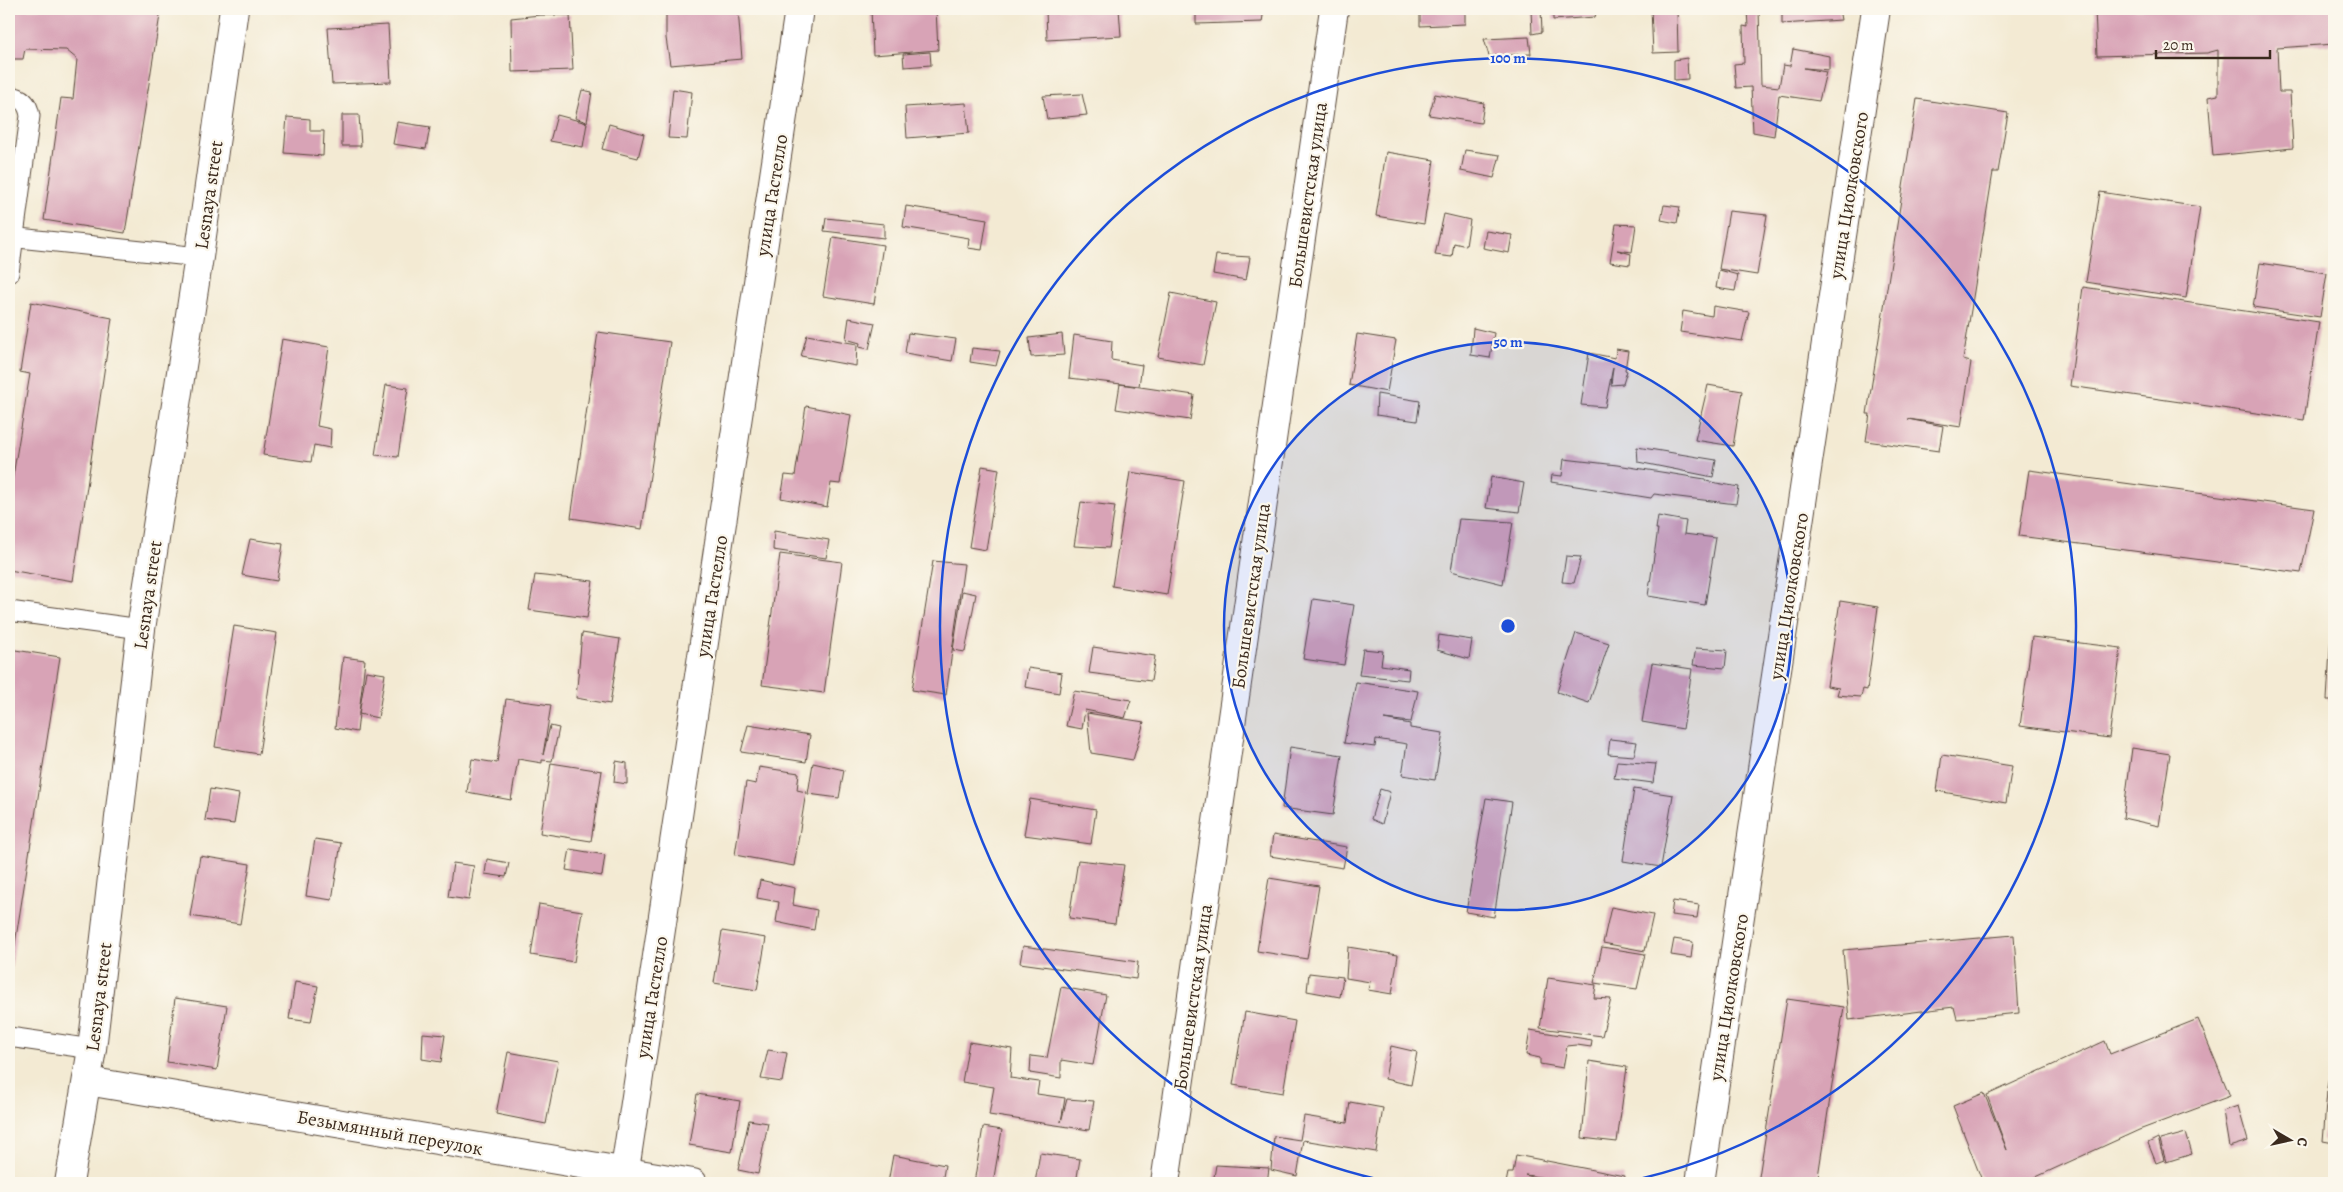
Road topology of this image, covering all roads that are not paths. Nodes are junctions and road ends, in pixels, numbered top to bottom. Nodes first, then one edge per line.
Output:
1 (234, 9) edge
2 (799, 9) edge
3 (1334, 9) edge
4 (1876, 9) edge
5 (9, 96) edge
6 (12, 237) edge
7 (199, 257) junction
8 (9, 273) edge
9 (9, 610) edge
10 (141, 628) junction
11 (9, 1037) edge
12 (92, 1049) junction
13 (87, 1081) junction
14 (624, 1177) edge
15 (69, 1183) edge
16 (693, 1183) edge
17 (1165, 1183) edge
18 (1700, 1183) edge

1 - 7 street, Lesnaya street
2 - 14 street, улица Гастелло
3 - 17 street, Большевистская улица
4 - 18 street, улица Циолковского
5 - 6 lane
6 - 7 lane
6 - 8 lane
7 - 10 street, Lesnaya street
9 - 10 lane
10 - 12 street, Lesnaya street
11 - 12 lane
12 - 13 street, Lesnaya street
13 - 14 street, Безымянный переулок
13 - 15 street, Lesnaya street
14 - 16 street, Безымянный переулок

